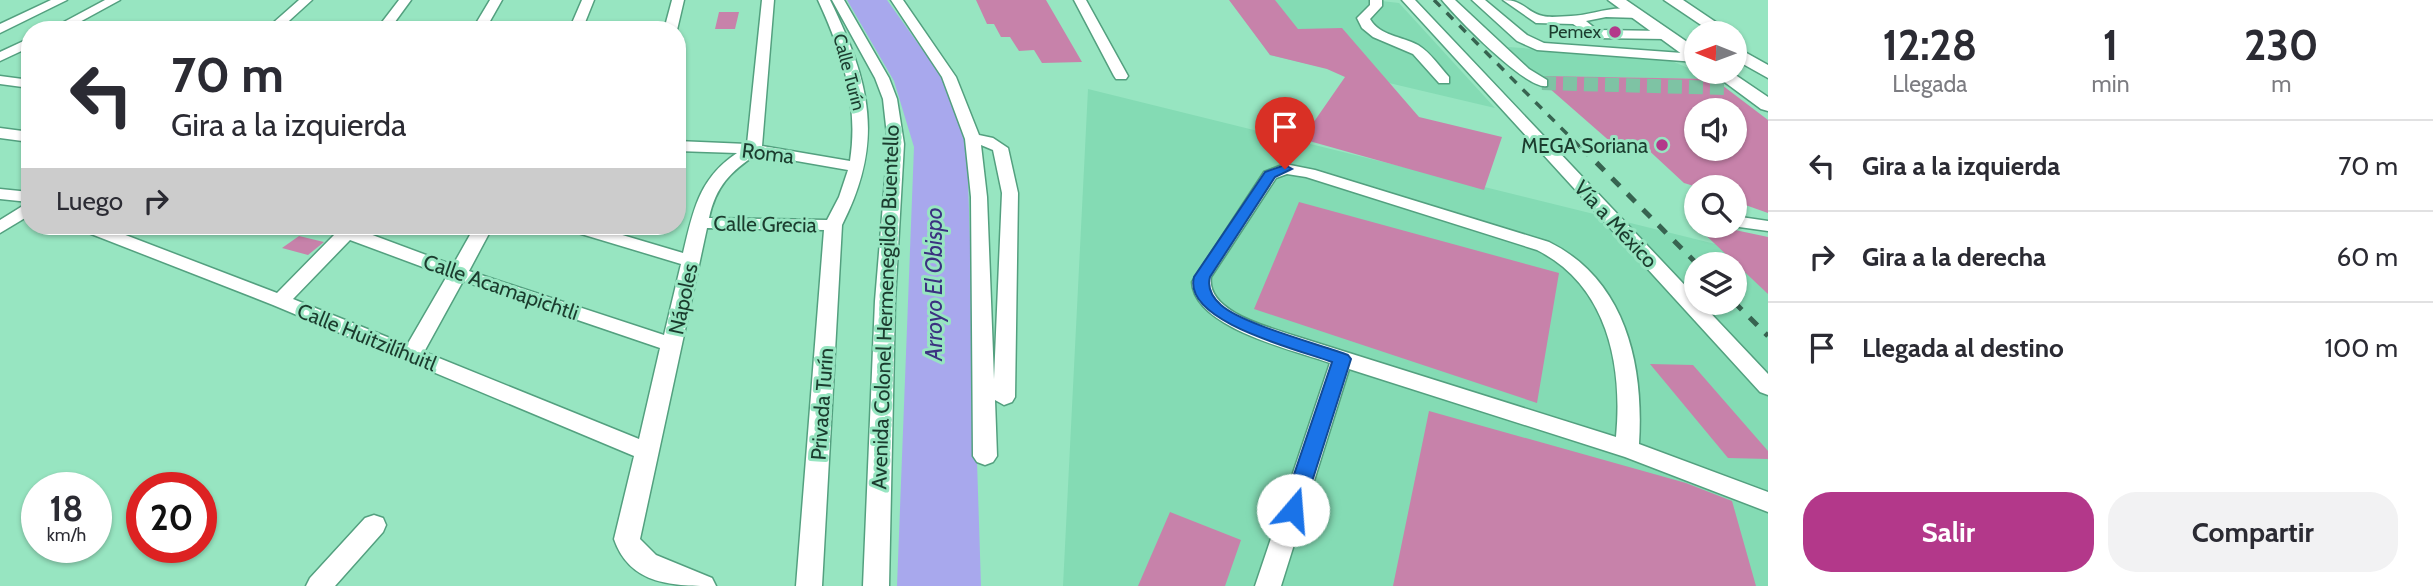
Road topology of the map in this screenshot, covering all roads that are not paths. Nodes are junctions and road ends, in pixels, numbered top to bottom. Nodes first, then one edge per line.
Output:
1 (61, 0) edge
2 (114, 0) edge
3 (306, 0) edge
4 (405, 0) edge
5 (496, 0) edge
6 (588, 0) edge
7 (678, 0) edge
8 (768, 0) edge
9 (824, 0) edge
10 (838, 0) edge
11 (897, 0) edge
12 (1080, 0) edge
13 (1376, 0) edge
14 (1386, 0) edge
15 (1402, 0) edge
16 (1408, 0) edge
17 (1448, 0) edge
18 (1478, 0) edge
19 (1508, 0) edge
20 (1616, 0) edge
21 (1654, 0) edge
22 (1672, 0) edge
23 (1634, 7) edge
24 (1541, 20) junction
25 (1576, 20) junction
26 (73, 21) edge
27 (282, 21) edge
28 (389, 21) edge
29 (483, 21) edge
30 (579, 21) edge
31 (672, 21) edge
32 (1502, 21) junction
33 (1687, 21) edge
34 (1705, 21) edge
35 (0, 29) edge
36 (1594, 34) junction
37 (1684, 34) edge
38 (0, 35) edge
39 (1666, 36) junction
40 (21, 39) edge
41 (21, 46) edge
42 (1747, 47) edge
43 (1684, 49) edge
44 (1619, 53) junction
45 (1684, 56) edge
46 (0, 57) edge
47 (1768, 59) edge
48 (1121, 75) dead end
49 (0, 80) edge
50 (1444, 80) dead end
51 (1747, 82) edge
52 (21, 83) edge
53 (1542, 83) tunnel mouth
54 (1768, 105) edge
55 (0, 133) edge
56 (21, 136) edge
57 (973, 139) junction
58 (686, 146) edge
59 (754, 149) junction
60 (858, 167) junction
61 (0, 194) edge
62 (21, 196) edge
63 (21, 213) edge
64 (697, 223) junction
65 (1747, 223) edge
66 (833, 225) junction
67 (1768, 226) edge
68 (0, 228) edge
69 (110, 235) edge
70 (337, 235) edge
71 (361, 235) edge
72 (479, 235) edge
73 (604, 235) edge
74 (691, 261) junction
75 (457, 273) junction
76 (280, 301) junction
77 (673, 345) junction
78 (412, 355) junction
79 (1342, 359) junction
80 (1768, 387) edge
81 (1004, 397) dead end
82 (1627, 447) junction
83 (646, 451) junction
84 (985, 456) dead end
85 (1768, 502) edge
86 (374, 525) dead end
87 (810, 584) edge
88 (318, 586) edge
89 (703, 586) edge
90 (876, 586) edge
91 (1268, 586) edge

1 - 35 street
2 - 26 street
3 - 27 street
4 - 28 street
5 - 29 street
6 - 30 street
7 - 31 street
8 - 59 street
9 - 60 street, Calle Turín
10 - 90 street, Avenida Colonel Hermenegildo Buentello
11 - 57 street
12 - 48 street
13 - 50 street
14 - 15 street
16 - 80 street, Vía a México
17 - 53 street
18 - 32 street
19 - 24 street
20 - 23 main road
21 - 33 main road
22 - 34 main road
23 - 25 street
23 - 37 main road
23 - 39 main road
24 - 25 street
24 - 32 street
25 - 36 street
32 - 44 street
36 - 39 street
36 - 44 street
38 - 40 street
39 - 43 main road
41 - 46 street
42 - 47 main road
44 - 45 street
49 - 52 street
51 - 54 main road
55 - 56 street
57 - 81 street
57 - 84 street
58 - 59 street, Roma
59 - 60 street, Roma
59 - 64 street, Nápoles
60 - 66 street, Calle Turín
61 - 62 street
63 - 68 street
64 - 66 street, Calle Grecia
64 - 74 street, Nápoles
65 - 67 street
66 - 87 street, Privada Turín
69 - 76 street, Calle Huitzilíhuitl
70 - 76 street
71 - 75 street, Calle Acamapichtli
72 - 75 street
73 - 74 street
74 - 77 street, Nápoles
75 - 77 street, Calle Acamapichtli
75 - 78 street
76 - 78 street, Calle Huitzilíhuitl
77 - 83 street, Nápoles
78 - 83 street, Calle Huitzilíhuitl
79 - 82 street
79 - 82 street
79 - 91 street
82 - 85 street
83 - 89 street, Nápoles
86 - 88 street

